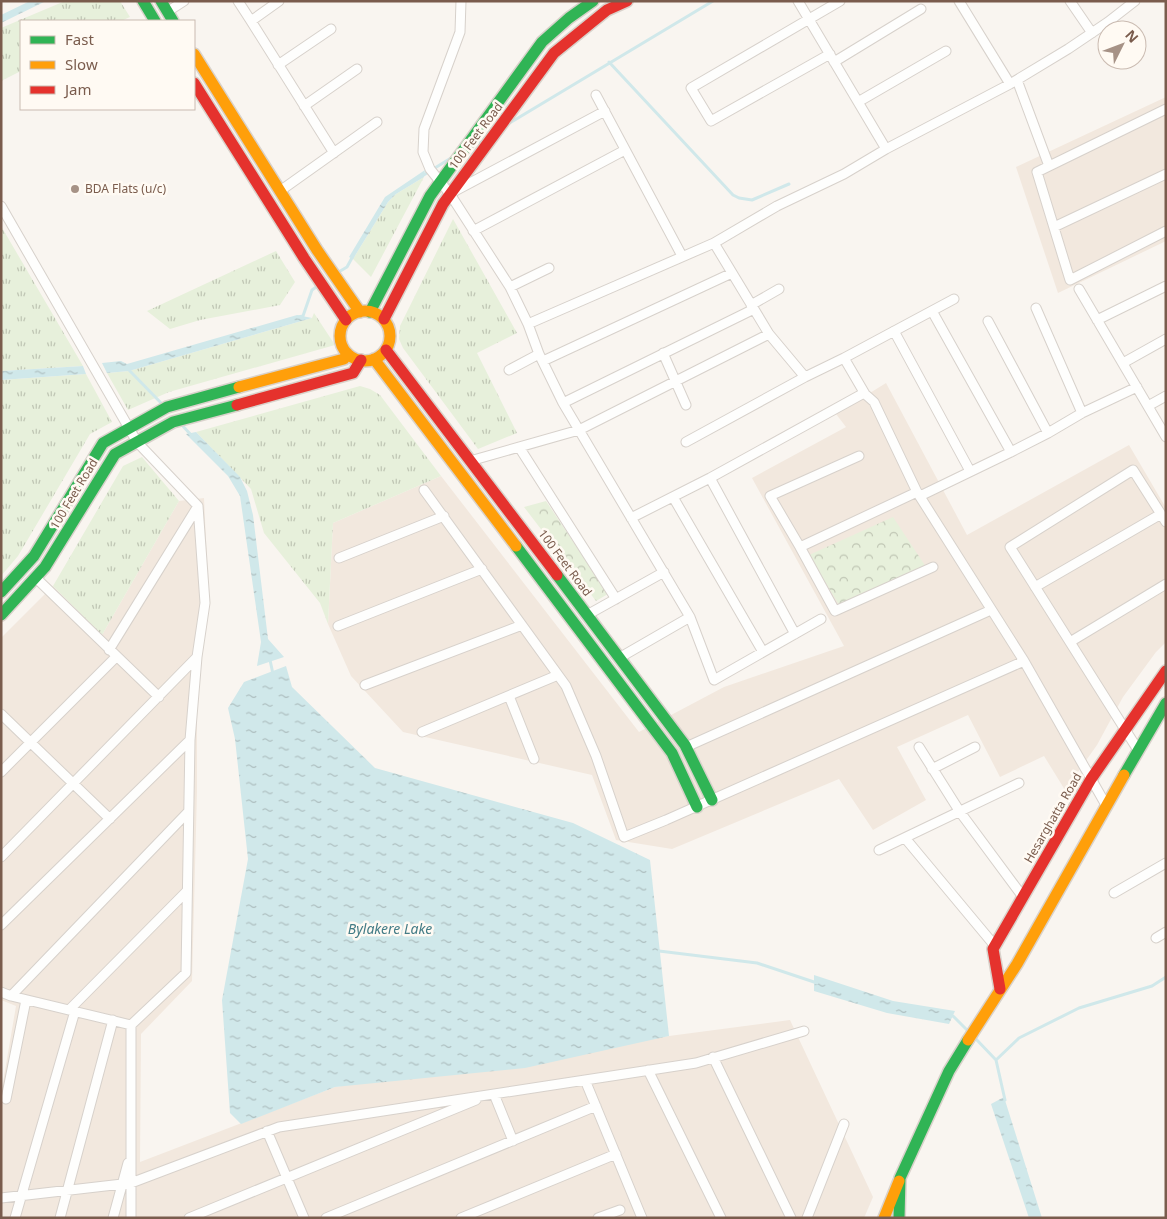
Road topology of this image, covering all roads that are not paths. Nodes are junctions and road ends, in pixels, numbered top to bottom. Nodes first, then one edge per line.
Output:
1 (143, 1) edge
2 (161, 1) edge
3 (184, 1) edge
4 (238, 1) edge
5 (279, 1) edge
6 (461, 1) edge
7 (593, 1) edge
8 (627, 1) edge
9 (798, 1) edge
10 (840, 1) edge
11 (959, 1) edge
12 (1070, 1) edge
13 (1131, 3) edge
14 (921, 9) dead end
15 (170, 16) edge
16 (809, 18) junction
17 (154, 20) edge
18 (251, 21) junction
19 (331, 28) dead end
20 (1092, 33) junction
21 (946, 51) dead end
22 (195, 56) edge
23 (832, 58) junction
24 (278, 65) junction
25 (357, 69) dead end
26 (1013, 82) junction
27 (195, 85) edge
28 (596, 95) dead end
29 (858, 102) junction
30 (304, 106) junction
31 (1166, 109) edge
32 (604, 111) junction
33 (377, 122) dead end
34 (886, 149) junction
35 (625, 150) junction
36 (334, 153) junction
37 (1049, 166) junction
38 (1166, 174) edge
39 (440, 182) junction
40 (280, 191) junction
41 (450, 194) junction
42 (1, 206) edge
43 (1054, 227) junction
44 (473, 231) junction
45 (1166, 231) edge
46 (714, 243) junction
47 (681, 254) dead end
48 (549, 268) dead end
49 (732, 272) junction
50 (1166, 286) edge
51 (510, 287) junction
52 (780, 289) dead end
53 (1079, 290) dead end
54 (954, 299) dead end
55 (753, 307) junction
56 (1036, 308) dead end
57 (932, 311) junction
58 (365, 312) junction
59 (384, 319) junction
60 (346, 320) junction
61 (1097, 320) junction
62 (988, 321) dead end
63 (528, 324) junction
64 (894, 332) junction
65 (769, 334) junction
66 (1166, 339) edge
67 (386, 350) junction
68 (347, 353) junction
69 (662, 354) junction
70 (541, 357) junction
71 (844, 358) junction
72 (374, 359) junction
73 (361, 360) junction
74 (1123, 363) junction
75 (509, 370) dead end
76 (805, 377) junction
77 (675, 382) junction
78 (1137, 387) junction
79 (864, 393) junction
80 (1166, 396) edge
81 (563, 403) junction
82 (686, 405) dead end
83 (1148, 406) junction
84 (1082, 413) junction
85 (129, 429) junction
86 (579, 430) junction
87 (1048, 434) junction
88 (1166, 437) edge
89 (137, 442) junction
90 (686, 442) dead end
91 (519, 447) junction
92 (1011, 452) junction
93 (859, 456) dead end
94 (470, 461) junction
95 (970, 471) junction
96 (710, 478) junction
97 (424, 490) dead end
98 (918, 494) junction
99 (673, 497) junction
100 (198, 506) junction
101 (444, 516) junction
102 (631, 518) junction
103 (1163, 518) edge
104 (800, 547) junction
105 (339, 558) dead end
106 (933, 567) dead end
107 (482, 569) junction
108 (664, 572) junction
109 (36, 578) junction
110 (1166, 584) edge
111 (1035, 587) junction
112 (1, 592) edge
113 (616, 599) junction
114 (992, 610) junction
115 (1, 615) edge
116 (587, 615) junction
117 (690, 617) junction
118 (821, 619) dead end
119 (522, 625) junction
120 (338, 626) dead end
121 (795, 634) junction
122 (1070, 642) junction
123 (763, 652) junction
124 (113, 654) junction
125 (198, 658) junction
126 (619, 658) junction
127 (1024, 661) junction
128 (1166, 670) edge
129 (558, 675) junction
130 (365, 685) dead end
131 (509, 696) junction
132 (159, 697) junction
133 (1166, 703) edge
134 (1, 714) edge
135 (1125, 729) junction
136 (422, 732) dead end
137 (190, 740) junction
138 (31, 742) junction
139 (686, 747) junction
140 (975, 747) dead end
141 (919, 748) dead end
142 (1138, 750) junction
143 (534, 759) dead end
144 (932, 769) junction
145 (1, 772) edge
146 (1091, 779) junction
147 (1019, 783) dead end
148 (73, 784) junction
149 (712, 800) junction
150 (1106, 805) junction
151 (696, 807) junction
152 (188, 812) junction
153 (960, 812) junction
154 (110, 820) junction
155 (905, 838) junction
156 (880, 850) dead end
157 (1, 857) edge
158 (1166, 863) edge
159 (186, 892) junction
160 (1114, 892) dead end
161 (1023, 898) junction
162 (1, 926) edge
163 (1166, 932) edge
164 (1156, 938) dead end
165 (995, 946) junction
166 (1000, 989) junction
167 (1, 992) edge
168 (11, 996) junction
169 (26, 1000) junction
170 (72, 1011) junction
171 (113, 1020) junction
172 (131, 1025) junction
173 (804, 1030) dead end
174 (713, 1057) junction
175 (648, 1070) junction
176 (585, 1080) junction
177 (492, 1094) junction
178 (6, 1099) dead end
179 (596, 1106) junction
180 (844, 1124) dead end
181 (267, 1131) junction
182 (513, 1141) junction
183 (131, 1151) junction
184 (616, 1154) junction
185 (287, 1178) junction
186 (900, 1178) junction
187 (131, 1182) junction
188 (1, 1198) edge
189 (620, 1210) dead end
190 (15, 1218) edge
191 (60, 1218) edge
192 (113, 1218) edge
193 (131, 1218) edge
194 (189, 1218) edge
195 (304, 1218) edge
196 (326, 1218) edge
197 (462, 1218) edge
198 (598, 1218) edge
199 (642, 1218) edge
200 (721, 1218) edge
201 (791, 1218) edge
202 (807, 1218) edge
203 (884, 1218) edge
204 (899, 1218) edge

1 - 17 main road
2 - 15 main road
3 - 15 street
4 - 18 street
5 - 18 street
6 - 39 street
7 - 39 main road, 100 Feet Road
8 - 41 main road, 100 Feet Road
9 - 16 street
10 - 16 street
11 - 26 street
12 - 20 street
13 - 20 street
14 - 23 street
16 - 23 street
16 - 23 street
18 - 24 street
19 - 24 street
20 - 26 street
21 - 29 street
22 - 40 main road
23 - 29 street
24 - 30 street
25 - 30 street
26 - 34 street
26 - 37 street
27 - 60 main road
28 - 32 street
29 - 34 street
30 - 36 street
31 - 37 street
32 - 35 street
32 - 41 street
33 - 36 street
34 - 46 street
35 - 44 street
35 - 47 street
36 - 40 street
37 - 43 street
38 - 43 street
39 - 41 street
39 - 58 main road, 100 Feet Road
40 - 58 main road
41 - 44 street
41 - 59 main road, 100 Feet Road
42 - 85 street
43 - 45 street
44 - 51 street
46 - 49 street
46 - 63 street
48 - 51 street
49 - 55 street
49 - 70 street
50 - 61 street
51 - 63 street
52 - 55 street
53 - 61 street
54 - 57 street
55 - 65 street
55 - 69 street
56 - 84 street
57 - 64 street
57 - 92 street
58 - 59 main road
58 - 60 main road
59 - 67 main road
60 - 68 main road
61 - 74 street
62 - 87 street
63 - 70 street
64 - 71 street
64 - 95 street
65 - 76 street
65 - 77 street
66 - 74 street
67 - 72 main road
67 - 94 main road, 100 Feet Road
68 - 73 main road
68 - 85 main road, 100 Feet Road
69 - 77 street
69 - 81 street
70 - 75 street
70 - 81 street
71 - 76 street
71 - 79 street
72 - 73 main road
72 - 151 main road
73 - 89 main road, 100 Feet Road
74 - 78 street
76 - 90 street
77 - 82 street
77 - 86 street
78 - 83 street
78 - 84 street
79 - 96 street
79 - 98 street
80 - 83 street
81 - 86 street
83 - 88 street
84 - 87 street
85 - 89 street
85 - 112 main road, 100 Feet Road
86 - 91 street
86 - 102 street
87 - 92 street
89 - 100 street
89 - 109 main road, 100 Feet Road
91 - 94 street
91 - 113 street
92 - 95 street
93 - 104 street
94 - 116 main road, 100 Feet Road
95 - 98 street
96 - 99 street
96 - 121 street
97 - 101 street
98 - 104 street
98 - 114 street
99 - 102 street
99 - 123 street
100 - 124 street
100 - 125 street
101 - 105 street
101 - 107 street
102 - 108 street
103 - 111 street
103 - 111 street
104 - 106 street
107 - 119 street
107 - 120 street
108 - 113 street
108 - 117 street
109 - 115 main road, 100 Feet Road
109 - 124 street
110 - 122 street
111 - 122 street
113 - 116 street
114 - 127 street
114 - 139 street
116 - 126 main road, 100 Feet Road
117 - 123 street
117 - 126 street
118 - 121 street
119 - 129 street
119 - 130 street
121 - 123 street
122 - 135 street
124 - 132 street
124 - 138 street
125 - 132 street
125 - 137 street
126 - 139 main road, 100 Feet Road
127 - 146 street
127 - 149 street
128 - 135 main road, Hesarghatta Road
129 - 131 street
129 - 151 street
131 - 136 street
131 - 143 street
132 - 148 street
133 - 142 main road
134 - 138 street
135 - 142 street
135 - 146 main road, Hesarghatta Road
137 - 152 street
137 - 154 street
138 - 145 street
138 - 148 street
139 - 149 main road, 100 Feet Road
140 - 144 street
141 - 144 street
142 - 150 main road
144 - 153 street
146 - 150 street
146 - 161 main road, Hesarghatta Road
147 - 153 street
148 - 154 street
148 - 157 street
149 - 151 street
150 - 166 main road
152 - 159 street
152 - 168 street
153 - 155 street
153 - 161 street
154 - 162 street
155 - 156 street
155 - 165 street
158 - 160 street
159 - 170 street
159 - 172 street
161 - 165 main road, Hesarghatta Road
163 - 164 street
165 - 166 main road
166 - 186 main road
167 - 168 street
168 - 169 street
169 - 170 street
169 - 178 street
170 - 171 street
170 - 190 street
171 - 172 street
171 - 191 street
172 - 183 street
173 - 174 street
174 - 175 street
174 - 201 street
175 - 176 street
175 - 200 street
176 - 177 street
176 - 179 street
177 - 181 street
177 - 182 street
177 - 185 street
179 - 182 street
179 - 184 street
180 - 202 street
181 - 185 street
181 - 187 street
182 - 196 street
183 - 187 street
183 - 192 street
184 - 197 street
184 - 199 street
185 - 194 street
185 - 195 street
186 - 203 main road
186 - 204 main road
187 - 188 street
187 - 193 street
189 - 198 street

